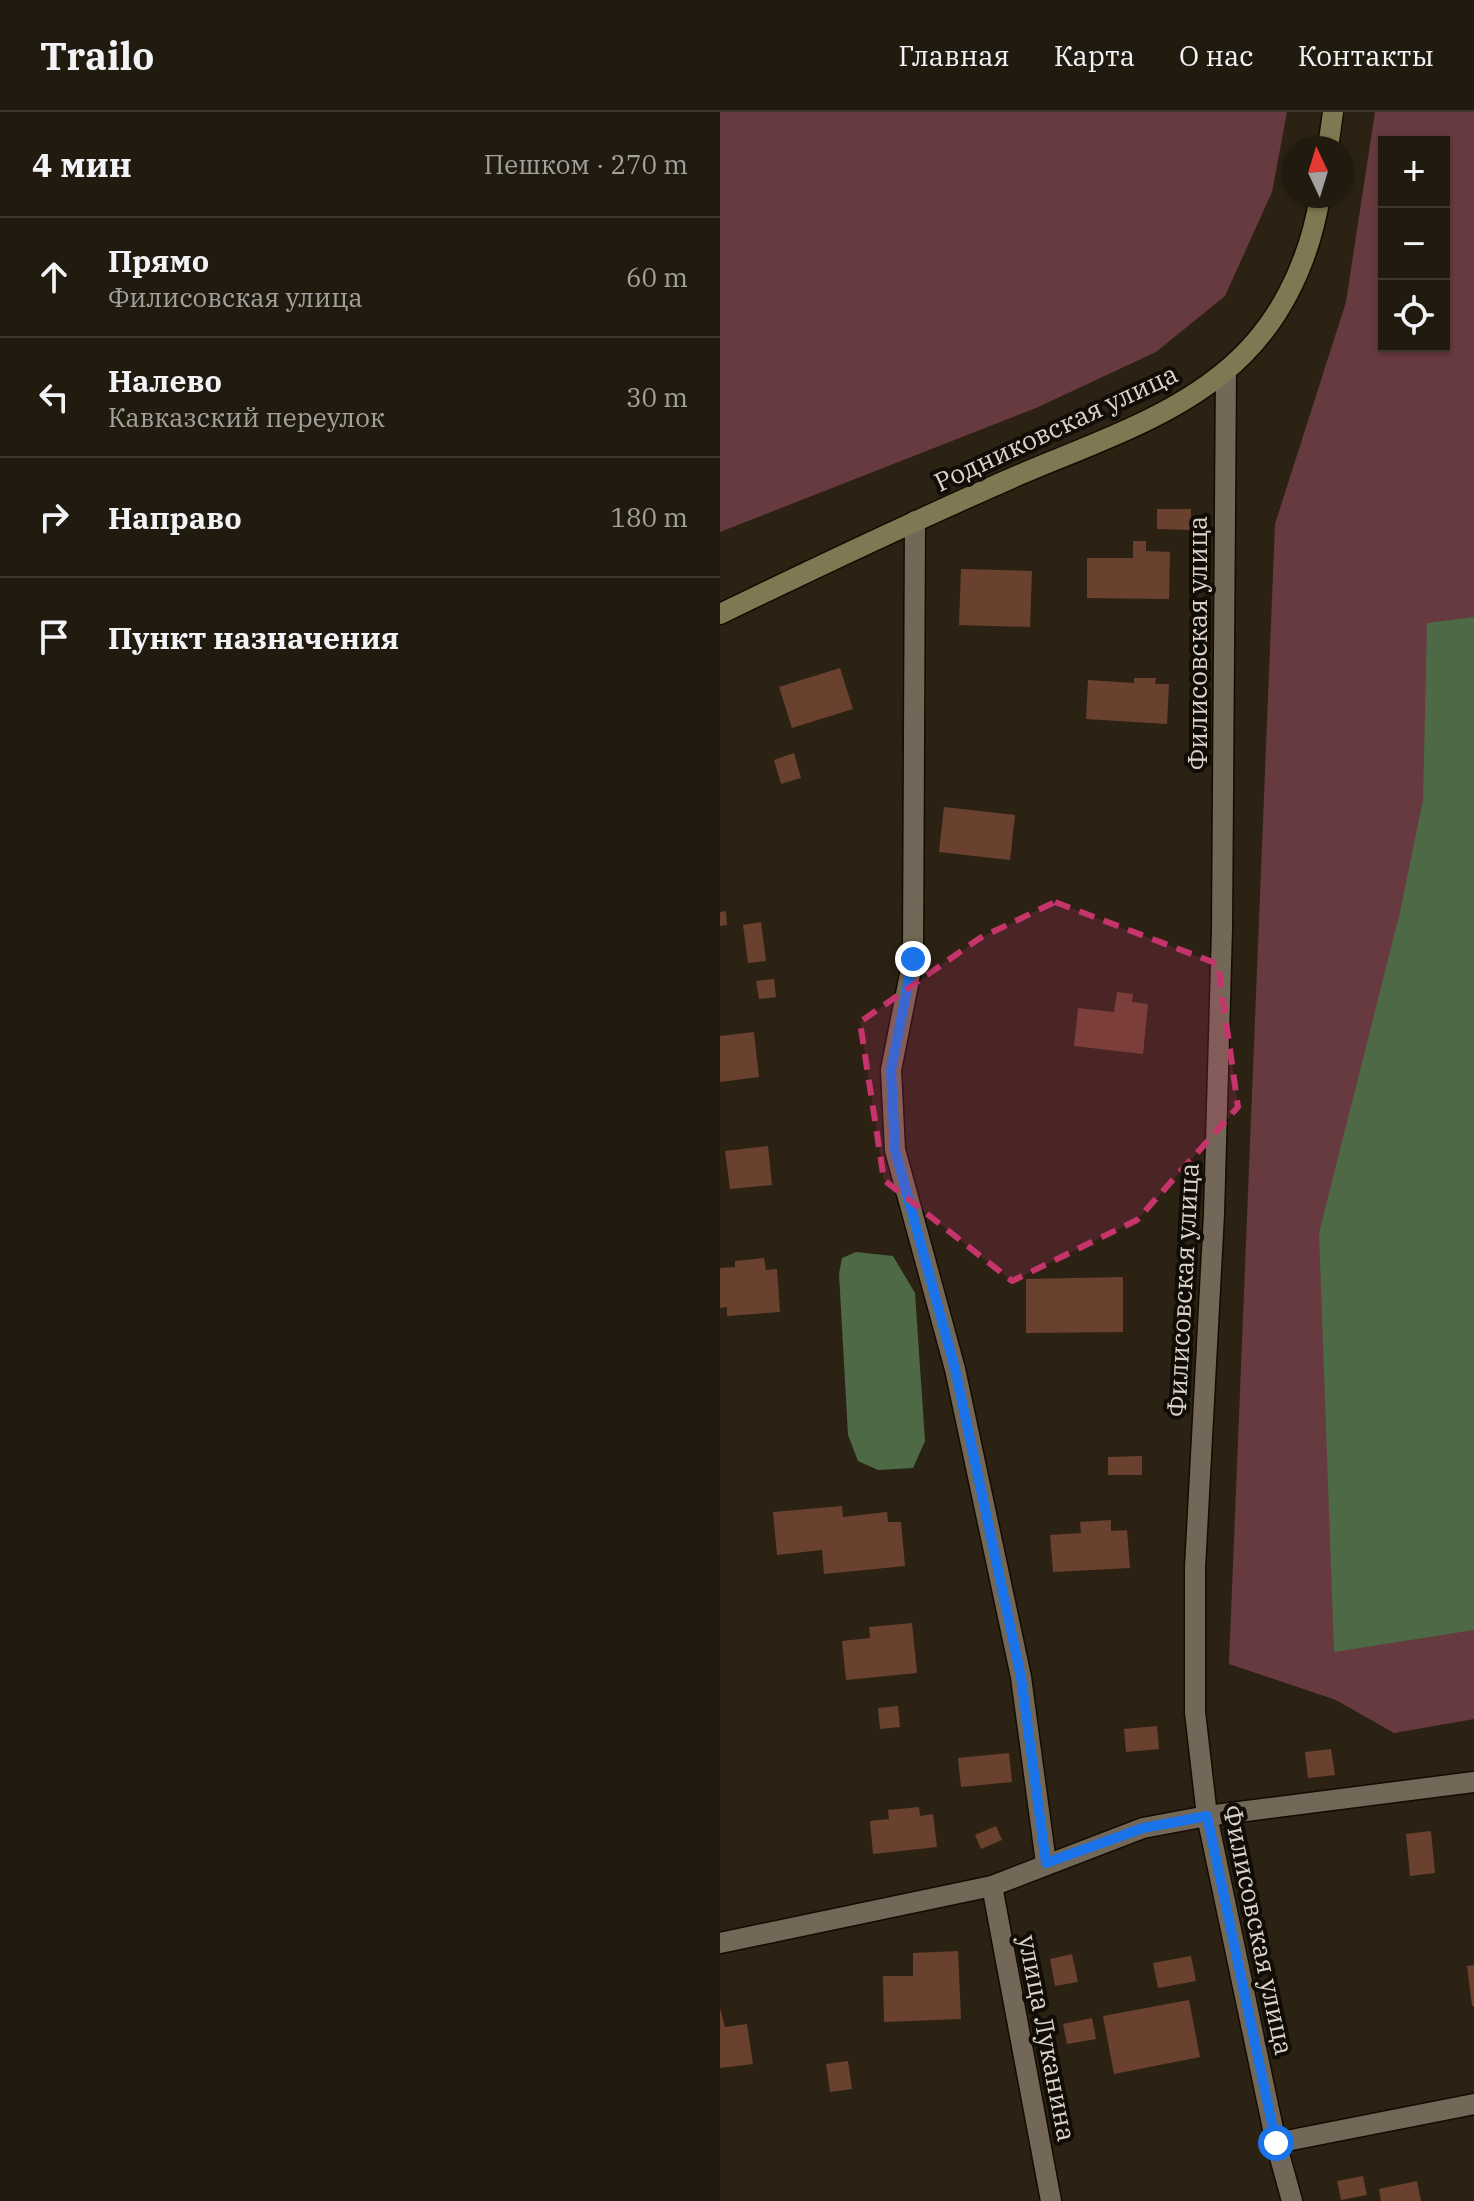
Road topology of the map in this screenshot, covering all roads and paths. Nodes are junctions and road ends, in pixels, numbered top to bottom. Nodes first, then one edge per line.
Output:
1 (1333, 112) edge
2 (1330, 136) edge
3 (1318, 208) edge
4 (1226, 371) junction
5 (915, 521) junction
6 (720, 614) edge
7 (1474, 1782) edge
8 (1207, 1816) junction
9 (1046, 1863) junction
10 (992, 1886) junction
11 (720, 1943) edge
12 (1474, 2104) edge
13 (1276, 2143) junction
14 (1051, 2201) edge
15 (1292, 2201) edge

1 - 2 main road
3 - 4 main road, Родниковская улица
4 - 5 main road, Родниковская улица
4 - 8 street, Филисовская улица
5 - 6 main road, Родниковская улица
5 - 9 street
7 - 8 street
8 - 9 street
8 - 13 street, Филисовская улица
9 - 10 street
10 - 11 street
10 - 14 street, улица Луканина
12 - 13 street
13 - 15 street, Филисовская улица

